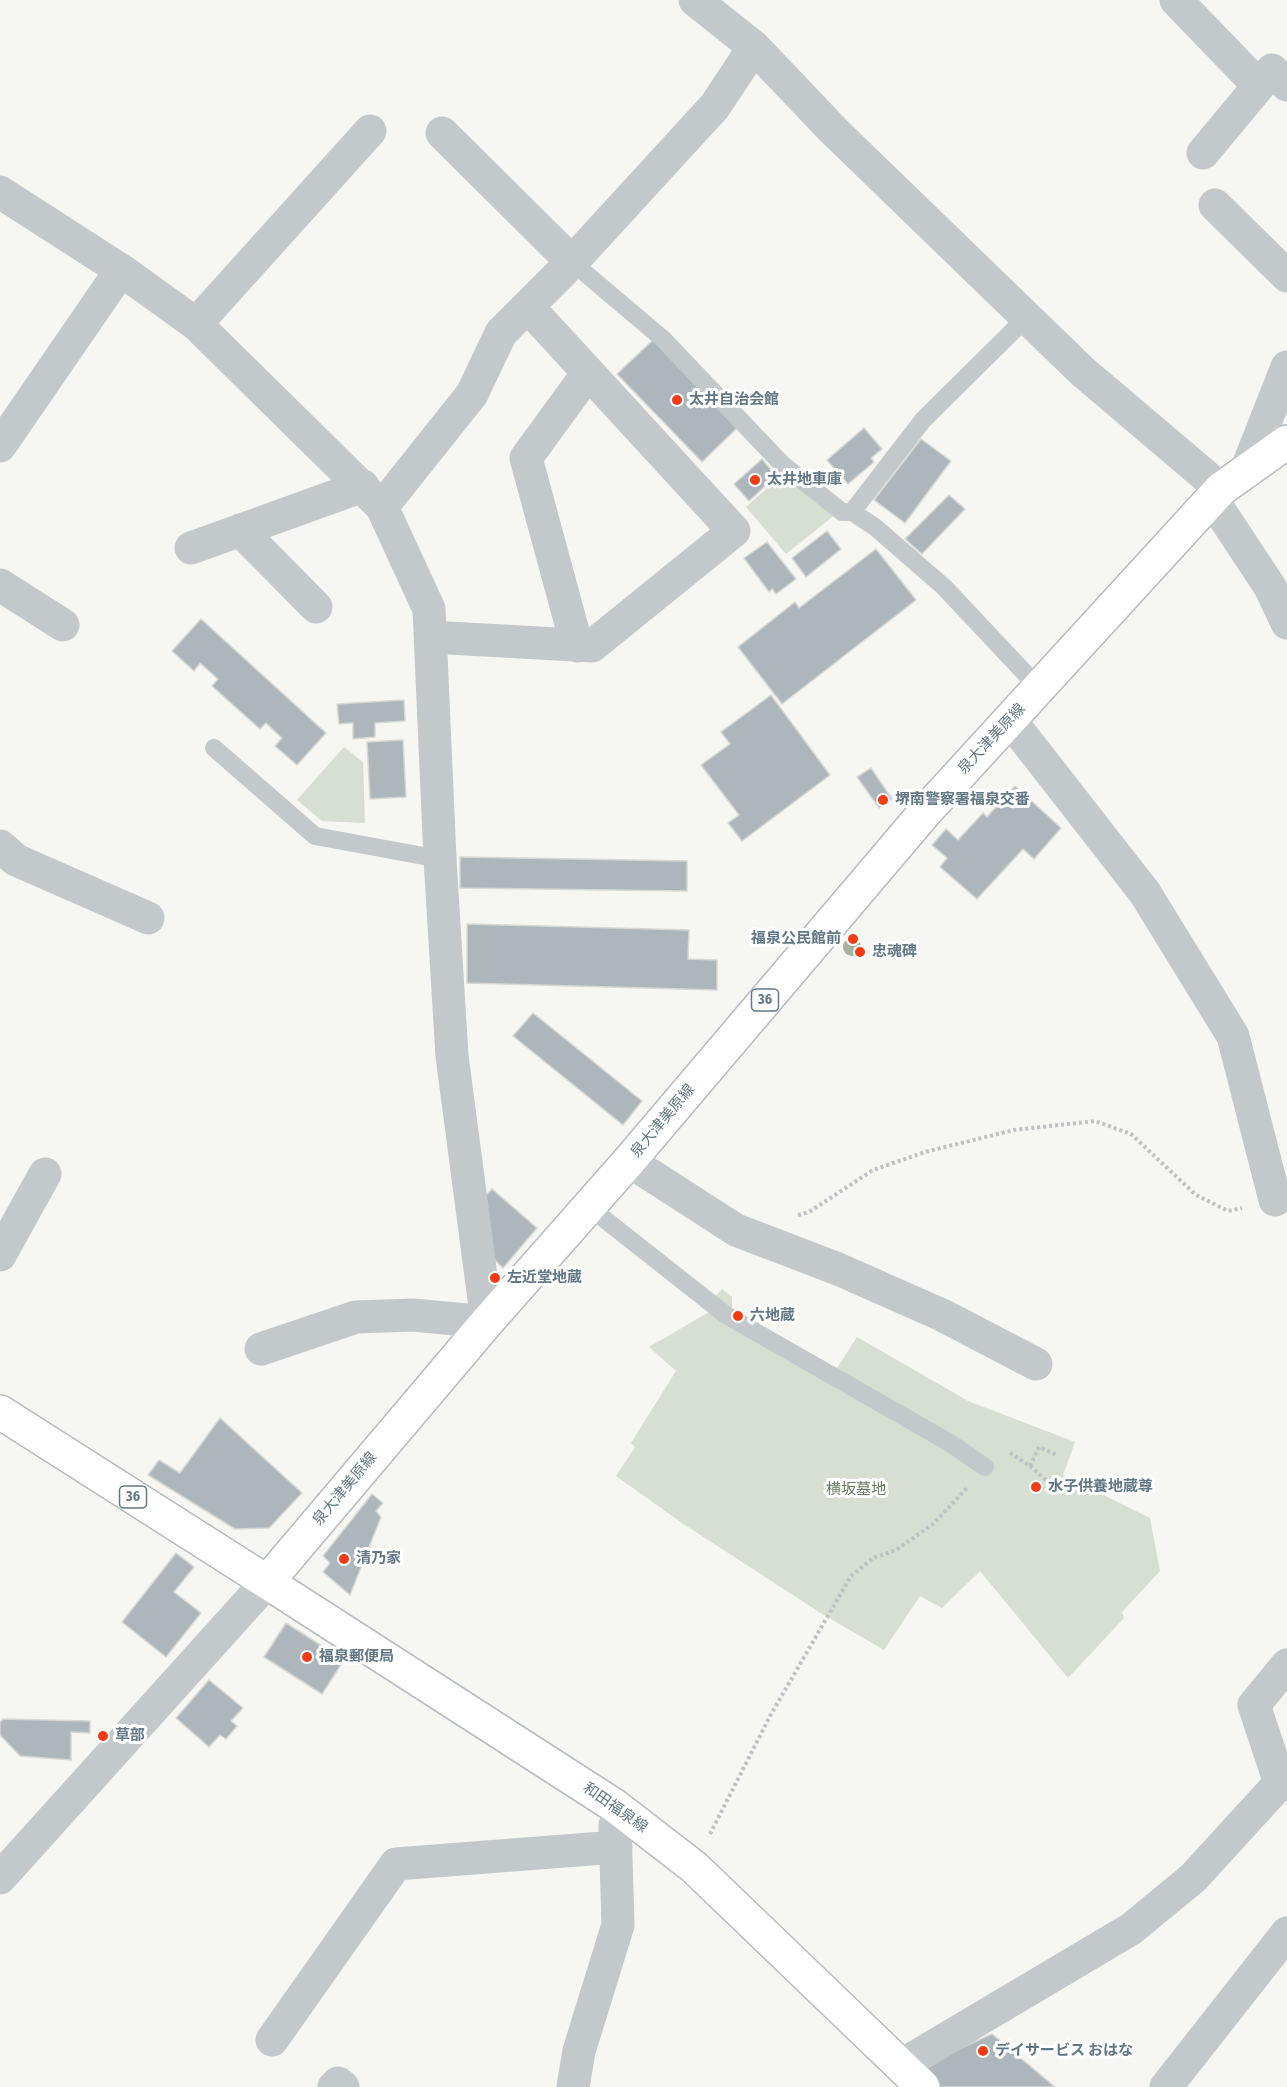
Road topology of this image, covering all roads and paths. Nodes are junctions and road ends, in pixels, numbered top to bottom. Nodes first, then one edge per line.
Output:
1 (695, 0) edge
2 (1176, 0) edge
3 (754, 47) junction
4 (1273, 86) edge
5 (370, 131) dead end
6 (442, 133) dead end
7 (1203, 153) dead end
8 (0, 192) edge
9 (1215, 205) dead end
10 (572, 262) junction
11 (121, 270) junction
12 (1287, 276) edge
13 (528, 307) junction
14 (1027, 317) junction
15 (196, 324) junction
16 (1287, 367) edge
17 (588, 373) junction
18 (1287, 442) edge
19 (0, 446) edge
20 (1226, 486) junction
21 (372, 497) junction
22 (852, 512) junction
23 (240, 530) junction
24 (191, 548) dead end
25 (0, 585) edge
26 (316, 607) dead end
27 (1287, 623) edge
28 (63, 626) dead end
29 (431, 637) junction
30 (577, 646) junction
31 (1039, 688) junction
32 (1010, 720) junction
33 (214, 748) dead end
34 (0, 846) edge
35 (440, 859) junction
36 (148, 918) dead end
37 (629, 1161) junction
38 (45, 1174) dead end
39 (1275, 1200) joint
40 (589, 1207) junction
41 (788, 1217) dead end
42 (0, 1255) edge
43 (487, 1322) junction
44 (261, 1348) dead end
45 (1036, 1364) dead end
46 (0, 1412) edge
47 (1057, 1455) dead end
48 (1030, 1466) junction
49 (985, 1467) junction
50 (1049, 1483) dead end
51 (267, 1582) junction
52 (1287, 1665) edge
53 (1284, 1784) edge
54 (615, 1806) junction
55 (616, 1847) junction
56 (694, 1867) junction
57 (0, 1878) edge
58 (1287, 1934) edge
59 (272, 2040) dead end
60 (912, 2076) edge
61 (334, 2087) edge
62 (343, 2087) edge
63 (573, 2087) edge
64 (1166, 2087) edge

1 - 3 street
2 - 4 street
3 - 10 street
3 - 14 street
4 - 7 street
5 - 15 street
6 - 10 street
8 - 11 street
9 - 12 street
10 - 13 street
10 - 22 lane
11 - 15 street
11 - 19 street
13 - 17 street
13 - 21 street
14 - 20 street
14 - 22 lane
15 - 21 street
16 - 20 street
17 - 30 street
17 - 30 street
18 - 20 main road, 泉大津美原線 / 36
20 - 27 street
20 - 31 main road, 泉大津美原線 / 36
21 - 23 street
21 - 29 street
22 - 31 lane
23 - 24 street
23 - 26 street
25 - 28 street
29 - 30 street
29 - 35 street
31 - 32 main road, 泉大津美原線 / 36
32 - 37 main road, 泉大津美原線 / 36
32 - 39 street
33 - 35 lane
34 - 36 street
35 - 43 street
37 - 40 main road, 泉大津美原線 / 36
37 - 45 street
38 - 42 street
39 - 41 path
40 - 43 main road, 泉大津美原線 / 36
40 - 49 lane
43 - 44 street
43 - 51 main road, 泉大津美原線 / 36
46 - 51 main road, 36
47 - 48 path
48 - 49 path
48 - 50 path
49 - 56 path
51 - 54 main road, 和田福泉線
51 - 57 street
52 - 53 street
53 - 60 street
54 - 55 street
54 - 56 main road, 和田福泉線
55 - 59 street
55 - 63 street
56 - 60 main road, 和田福泉線
58 - 64 street
61 - 62 street

